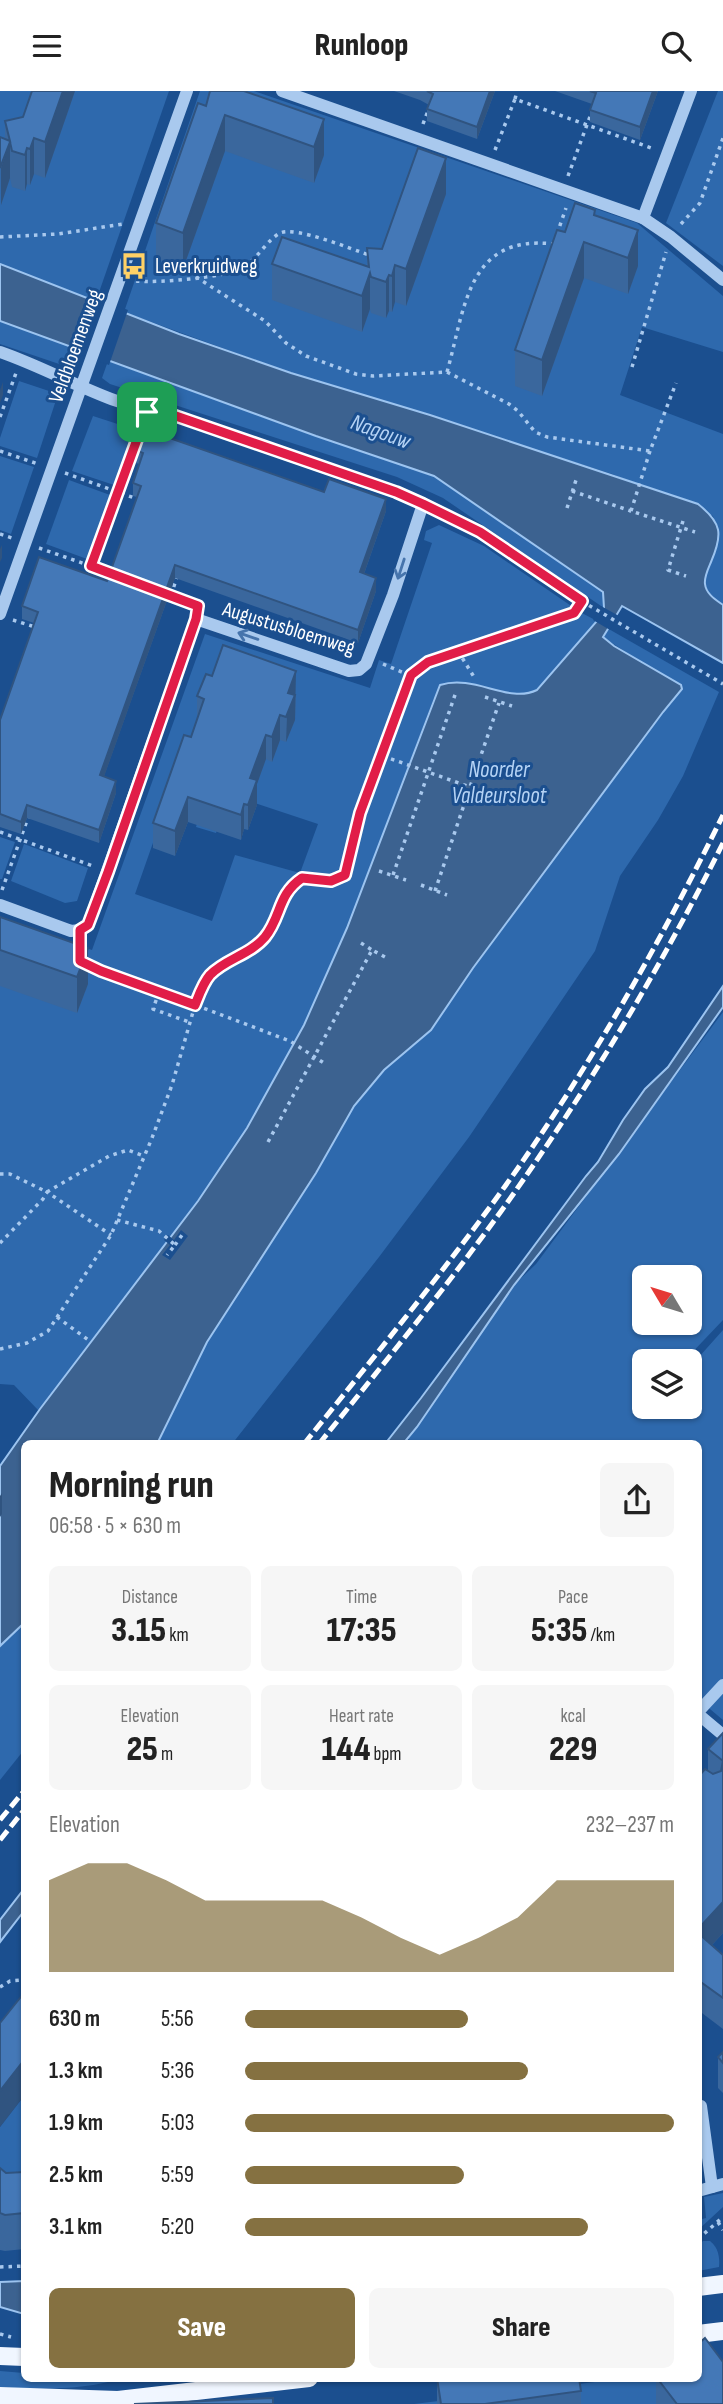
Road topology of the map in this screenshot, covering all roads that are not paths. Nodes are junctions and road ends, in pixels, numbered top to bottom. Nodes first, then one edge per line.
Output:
1 (187, 91) edge
2 (282, 91) edge
3 (691, 91) edge
4 (643, 218) junction
5 (723, 280) edge
6 (0, 352) edge
7 (83, 386) junction
8 (0, 614) edge
9 (0, 905) edge
10 (723, 1685) edge
11 (702, 1709) edge
12 (702, 1717) edge
13 (723, 1735) edge
14 (702, 2111) edge
15 (717, 2186) edge
16 (723, 2284) edge
17 (702, 2287) edge
18 (723, 2331) edge
19 (702, 2334) edge
20 (0, 2356) edge
21 (21, 2357) edge
22 (274, 2382) edge
23 (0, 2396) edge

1 - 7 street, Veldbloemenweg
2 - 4 street
3 - 4 street
4 - 5 street
6 - 7 street
7 - 8 street, Veldbloemenweg
7 -> 9 street, Augustusbloemweg
10 - 11 street
12 - 13 street
14 - 15 street
16 - 17 main road
18 - 19 main road
20 - 21 main road
22 - 23 main road

